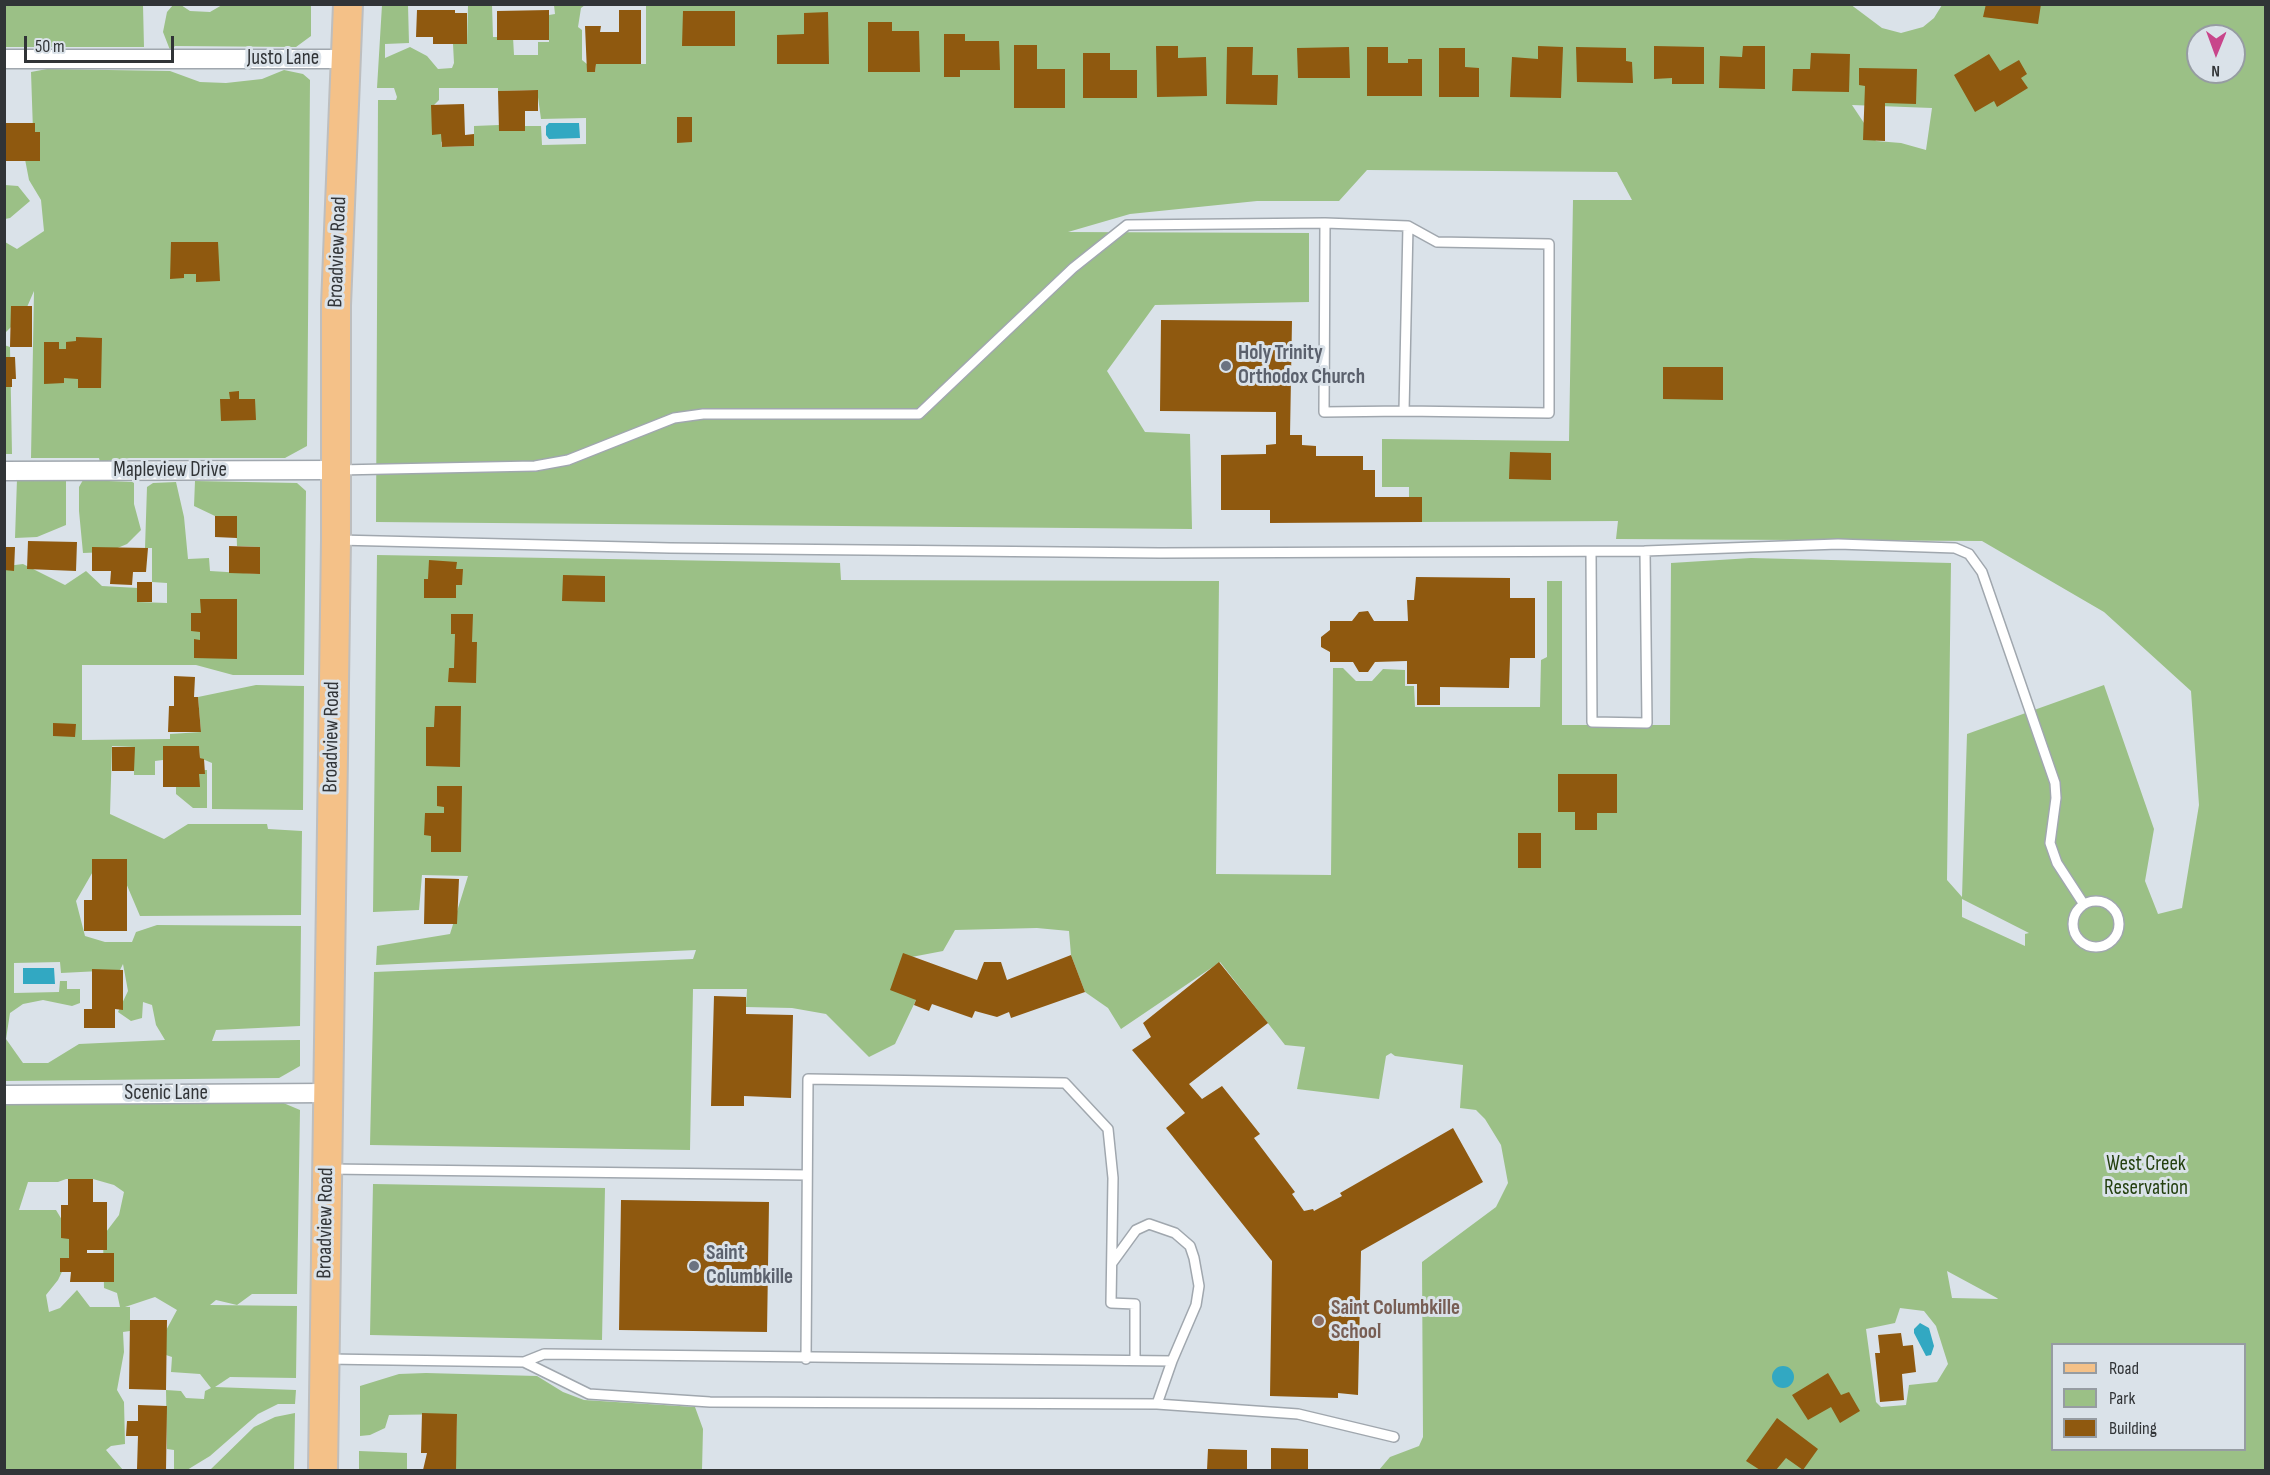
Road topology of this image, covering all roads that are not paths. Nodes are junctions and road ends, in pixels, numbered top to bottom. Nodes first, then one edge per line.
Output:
1 (348, 4) edge
2 (4, 59) edge
3 (346, 59) junction
4 (1325, 223) junction
5 (1408, 226) junction
6 (1404, 411) junction
7 (336, 470) junction
8 (4, 471) edge
9 (336, 540) junction
10 (1645, 551) junction
11 (1591, 552) junction
12 (2083, 903) junction
13 (328, 1093) junction
14 (4, 1095) edge
15 (327, 1169) junction
16 (807, 1175) junction
17 (1112, 1263) junction
18 (324, 1359) junction
19 (806, 1359) junction
20 (1135, 1360) junction
21 (1172, 1361) junction
22 (524, 1362) junction
23 (1157, 1404) junction
24 (1394, 1437) dead end
25 (323, 1470) edge

1 - 3 main road, Broadview Road
2 - 3 street, Justo Lane
3 - 7 main road, Broadview Road
4 - 5 lane
4 - 6 lane
4 - 7 lane
5 - 6 lane
5 - 6 lane
7 - 8 street, Mapleview Drive
7 - 9 main road, Broadview Road
9 - 11 lane
9 - 13 main road, Broadview Road
10 - 11 lane
10 - 11 lane
10 - 12 lane
12 - 12 lane
13 - 14 street, Scenic Lane
13 - 15 main road, Broadview Road
15 - 16 lane
15 - 18 main road, Broadview Road
16 - 17 lane
16 - 19 lane
17 - 20 lane
17 - 21 lane
18 - 22 lane
18 - 25 main road, Broadview Road
19 - 20 lane
19 - 22 lane
20 - 21 lane
21 - 23 lane
22 - 23 lane
23 - 24 lane

